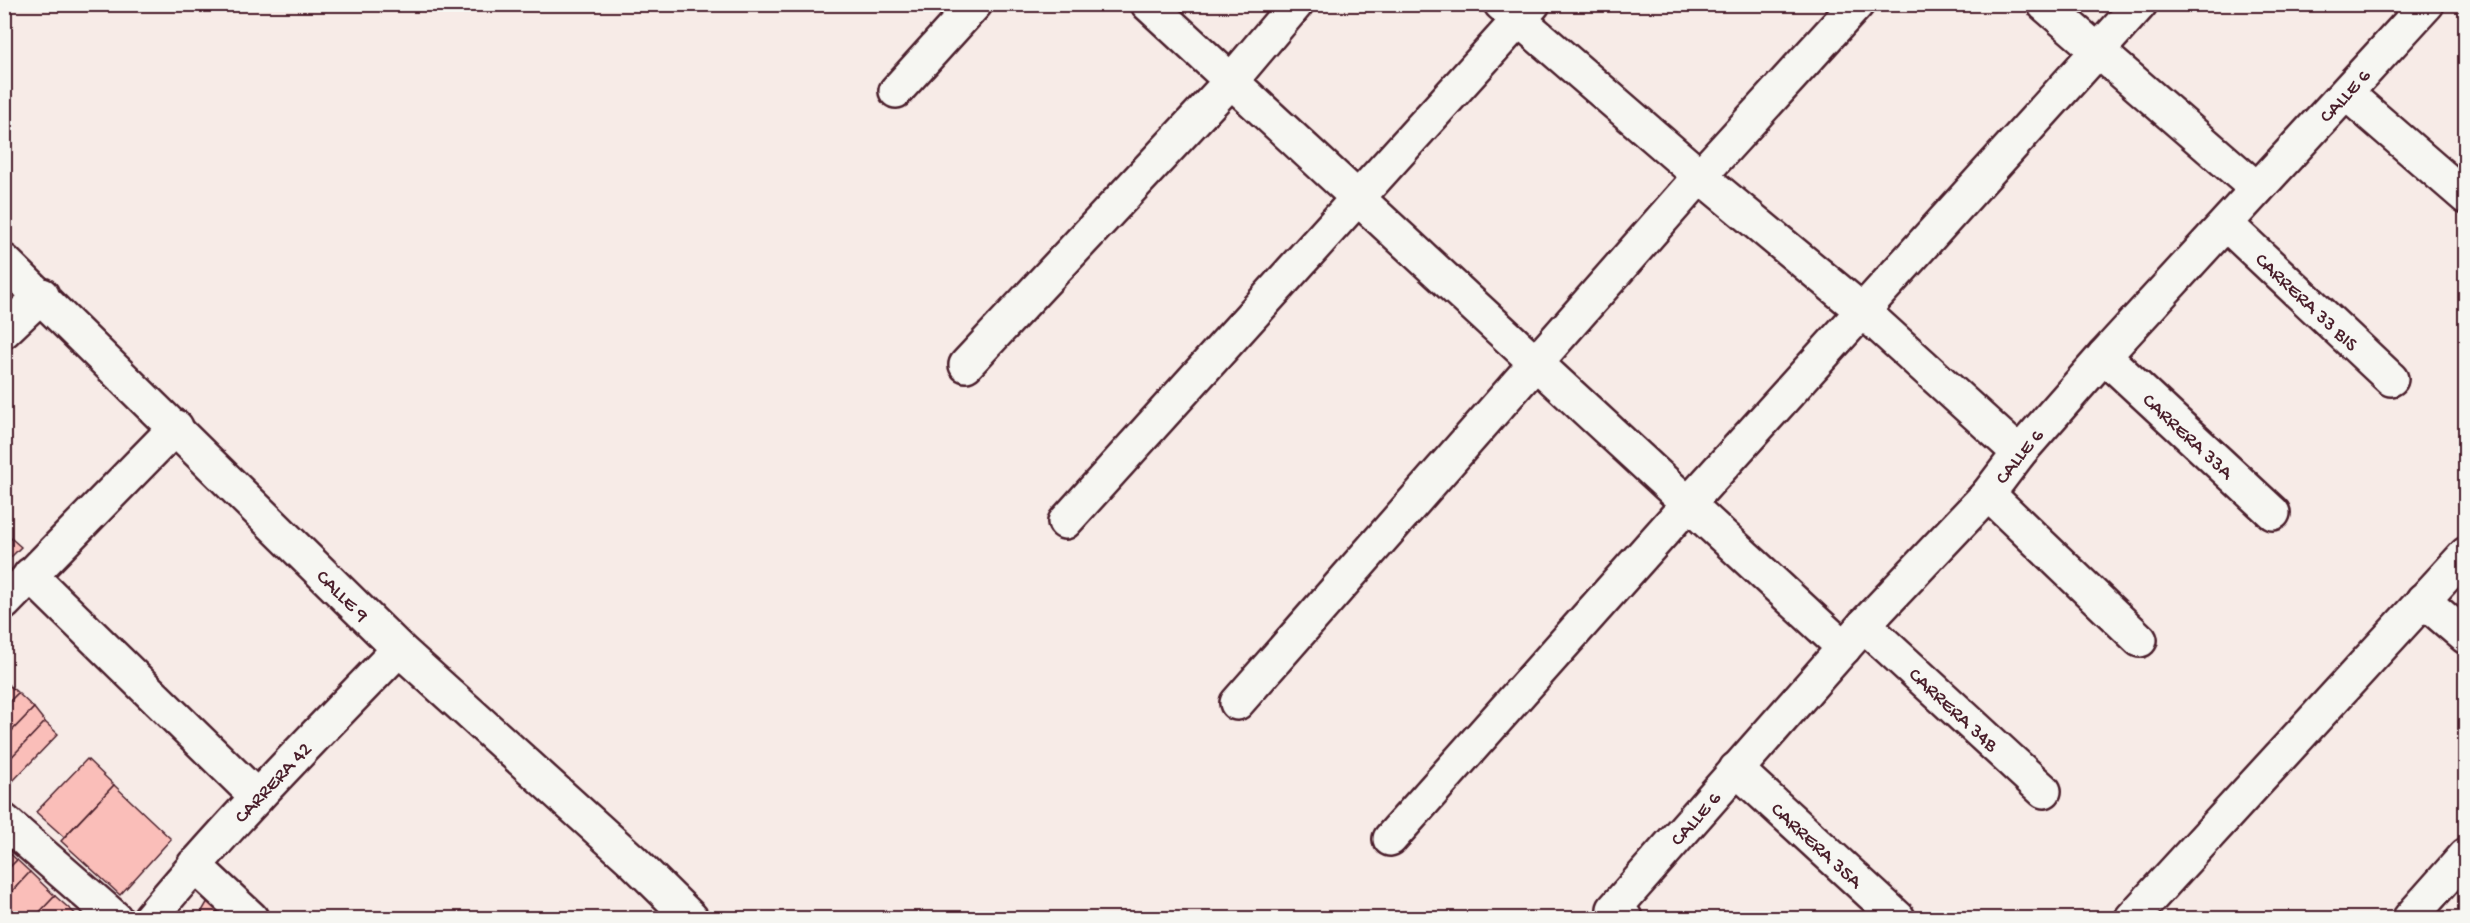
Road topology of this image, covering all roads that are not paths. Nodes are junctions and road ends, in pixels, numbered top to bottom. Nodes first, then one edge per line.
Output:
1 (975, 4) edge
2 (1148, 4) edge
3 (1296, 4) edge
4 (1857, 4) edge
5 (2044, 4) edge
6 (2140, 4) edge
7 (2427, 4) edge
8 (1517, 10) edge
9 (2097, 52) junction
10 (1231, 81) junction
11 (896, 91) dead end
12 (2346, 93) junction
13 (1701, 176) junction
14 (2257, 189) junction
15 (2466, 197) edge
16 (1358, 199) junction
17 (2226, 224) junction
18 (4, 261) edge
19 (42, 295) junction
20 (1864, 312) junction
21 (4, 331) edge
22 (2104, 356) junction
23 (1536, 363) junction
24 (966, 365) dead end
25 (2391, 379) dead end
26 (176, 427) junction
27 (2019, 453) junction
28 (1988, 494) junction
29 (1688, 504) junction
30 (2273, 513) dead end
31 (1065, 522) dead end
32 (2466, 554) edge
33 (30, 575) junction
34 (2422, 600) junction
35 (4, 603) edge
36 (1854, 637) junction
37 (2466, 637) edge
38 (2140, 640) dead end
39 (399, 649) junction
40 (1237, 703) dead end
41 (1737, 769) junction
42 (2044, 790) dead end
43 (257, 797) junction
44 (4, 821) edge
45 (1390, 839) dead end
46 (2466, 855) edge
47 (194, 865) junction
48 (1619, 914) edge
49 (115, 918) edge
50 (150, 918) edge
51 (251, 918) edge
52 (690, 918) edge
53 (1898, 918) edge
54 (2132, 918) edge
55 (2410, 918) edge

1 - 11 street
2 - 10 street, CARRERA 34B
3 - 10 street
4 - 13 street
5 - 9 street
6 - 9 street
7 - 12 street, CALLE 6
8 - 13 street
8 - 16 street
9 - 14 street
9 - 20 street
10 - 16 street, CARRERA 34B
10 - 24 street
12 - 14 street, CALLE 6
12 - 15 street
13 - 20 street
13 - 23 street
14 - 17 street, CALLE 6
16 - 23 street, CARRERA 34B
16 - 31 street
17 - 22 street, CALLE 6
17 - 25 street, CARRERA 33 BIS
18 - 19 street, CALLE 9
19 - 21 street
19 - 26 street, CALLE 9
20 - 27 street
20 - 29 street
22 - 27 street, CALLE 6
22 - 30 street, CARRERA 33A
23 - 29 street, CARRERA 34B
23 - 40 street
26 - 33 street
26 - 39 street, CALLE 9
27 - 28 street, CALLE 6
28 - 36 street, CALLE 6
28 - 38 street
29 - 36 street, CARRERA 34B
29 - 45 street
32 - 34 street
33 - 35 street
33 - 43 street
34 - 37 street
34 - 54 street
36 - 41 street, CALLE 6
36 - 42 street, CARRERA 34B
39 - 43 street, CARRERA 42
39 - 52 street, CALLE 9
41 - 48 street, CALLE 6
41 - 53 street, CARRERA 35A
43 - 47 street, CARRERA 42
44 - 49 street
46 - 55 street
47 - 50 street, CARRERA 42
47 - 51 street

